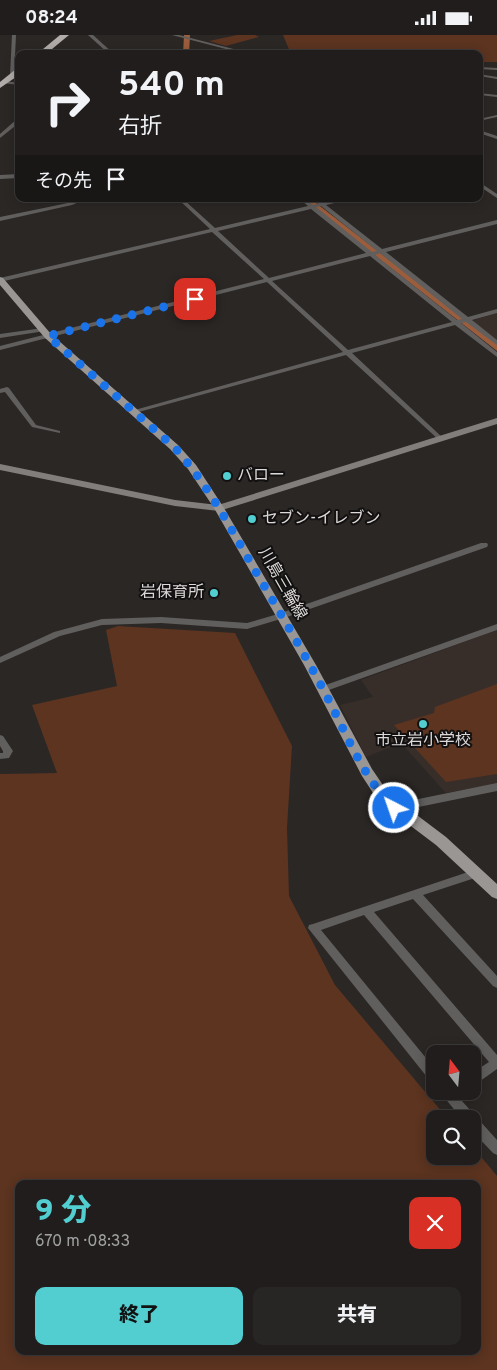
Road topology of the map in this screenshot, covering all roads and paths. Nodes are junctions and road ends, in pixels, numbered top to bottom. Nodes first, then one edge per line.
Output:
1 (14, 35) edge
2 (65, 35) edge
3 (90, 35) edge
4 (174, 35) edge
5 (194, 37) edge
6 (46, 50) edge
7 (107, 50) edge
8 (236, 50) edge
9 (483, 68) edge
10 (497, 69) edge
11 (483, 76) edge
12 (497, 78) edge
13 (9, 79) edge
14 (483, 94) edge
15 (497, 96) edge
16 (497, 116) edge
17 (483, 119) edge
18 (15, 123) edge
19 (15, 131) edge
20 (483, 133) edge
21 (1, 134) edge
22 (497, 138) edge
23 (15, 176) edge
24 (0, 177) edge
25 (483, 187) edge
26 (497, 196) edge
27 (75, 202) edge
28 (183, 202) edge
29 (306, 202) edge
30 (319, 202) edge
31 (332, 202) edge
32 (322, 204) junction
33 (312, 207) junction
34 (0, 219) edge
35 (497, 222) edge
36 (214, 230) junction
37 (382, 251) junction
38 (371, 254) junction
39 (0, 280) edge
40 (268, 280) junction
41 (497, 311) edge
42 (468, 319) junction
43 (456, 322) junction
44 (46, 333) junction
45 (0, 336) edge
46 (497, 343) edge
47 (0, 348) edge
48 (348, 353) junction
49 (497, 355) edge
50 (0, 391) edge
51 (133, 411) junction
52 (497, 421) edge
53 (58, 432) dead end
54 (441, 439) junction
55 (0, 467) edge
56 (219, 508) junction
57 (484, 545) dead end
58 (281, 616) junction
59 (497, 627) edge
60 (0, 659) edge
61 (323, 689) junction
62 (0, 738) edge
63 (0, 756) edge
64 (497, 787) edge
65 (394, 808) junction
66 (477, 873) junction
67 (497, 893) edge
68 (415, 894) junction
69 (366, 910) junction
70 (497, 983) edge
71 (497, 1063) edge
72 (426, 1068) edge
73 (481, 1074) edge
74 (455, 1100) edge
75 (463, 1110) edge
76 (481, 1132) edge
77 (497, 1149) edge

1 - 13 street
2 - 6 highway
3 - 7 street
4 - 5 street
5 - 8 street
9 - 10 street
11 - 12 street
14 - 15 street
16 - 17 street
18 - 21 street
19 - 21 street
20 - 22 street
23 - 24 street
25 - 26 street
27 - 34 street
28 - 36 street
29 - 33 street
30 - 32 street
31 - 32 street
32 - 33 street
32 - 37 street
33 - 36 street
33 - 38 street
35 - 37 street
36 - 39 street
36 - 40 street
37 - 38 street
37 - 42 street
38 - 40 street
38 - 43 street
39 - 44 main road, 川島三輪線
40 - 44 street
40 - 48 street
41 - 42 street
42 - 43 street
42 - 46 street
43 - 48 street
43 - 49 street
44 - 45 street
44 - 47 street
44 - 51 main road, 川島三輪線
48 - 51 street
48 - 54 street
50 - 53 street
51 - 56 main road, 川島三輪線
52 - 54 street
54 - 56 street
55 - 56 street
56 - 58 main road, 川島三輪線
57 - 58 street
58 - 60 street
58 - 61 main road, 川島三輪線
59 - 61 street
61 - 65 main road, 川島三輪線
62 - 63 street
64 - 65 street
65 - 66 main road, 川島三輪線
66 - 67 main road, 川島三輪線
66 - 68 street
68 - 69 street
68 - 70 street
69 - 71 street
69 - 72 street
71 - 73 street
74 - 75 street
76 - 77 street

